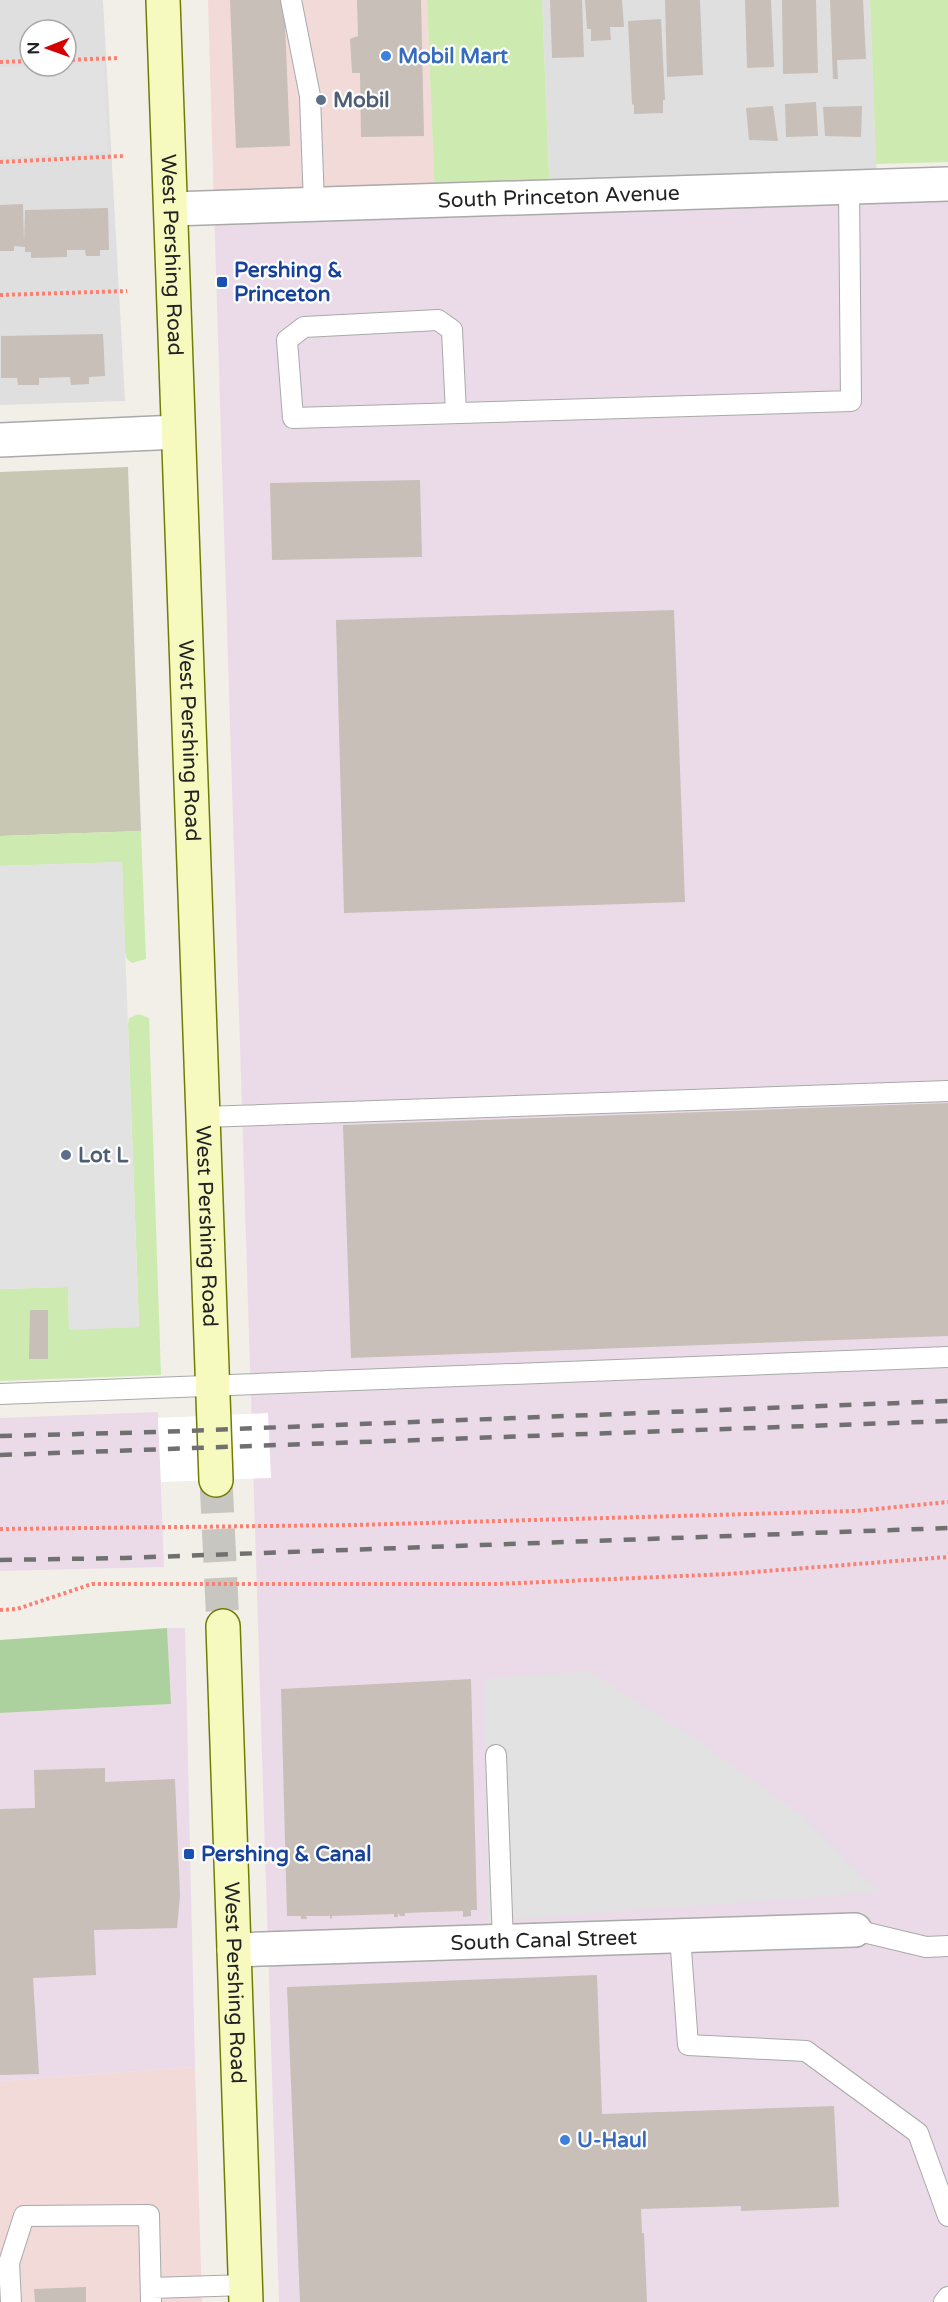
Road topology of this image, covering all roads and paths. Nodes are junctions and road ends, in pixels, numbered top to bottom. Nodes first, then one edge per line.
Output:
1 (163, 0) edge
2 (291, 0) edge
3 (119, 58) dead end
4 (78, 60) edge
5 (18, 61) edge
6 (0, 62) edge
7 (123, 156) dead end
8 (0, 162) edge
9 (948, 184) edge
10 (849, 187) junction
11 (314, 204) junction
12 (171, 209) junction
13 (127, 291) dead end
14 (0, 295) edge
15 (456, 413) junction
16 (178, 432) junction
17 (0, 440) edge
18 (948, 1091) edge
19 (203, 1117) junction
20 (948, 1357) edge
21 (213, 1386) junction
22 (0, 1394) edge
23 (216, 1480) tunnel mouth
24 (948, 1502) edge
25 (0, 1529) edge
26 (948, 1557) edge
27 (0, 1610) edge
28 (223, 1626) tunnel mouth
29 (496, 1755) dead end
30 (855, 1930) joint
31 (680, 1936) junction
32 (503, 1942) junction
33 (948, 1946) edge
34 (234, 1950) junction
35 (948, 2216) edge
36 (246, 2294) edge
37 (151, 2295) edge
38 (948, 2297) edge
39 (11, 2302) edge
40 (944, 2302) edge

1 - 12 main road, West Pershing Road
2 - 11 lane
3 - 4 path
5 - 6 path
7 - 8 path
9 - 10 street, South Princeton Avenue
10 - 11 street, South Princeton Avenue
10 - 15 lane
11 - 12 street, South Princeton Avenue
12 - 16 main road, West Pershing Road
13 - 14 path
15 - 15 lane
16 - 17 street
16 - 19 main road, West Pershing Road
18 - 19 lane
19 - 21 main road, West Pershing Road
20 - 21 lane
21 - 22 lane
21 - 23 main road, West Pershing Road
24 - 25 path
26 - 27 path
28 - 34 main road, West Pershing Road
29 - 32 lane
30 - 31 street, South Canal Street
30 - 33 lane
31 - 32 street, South Canal Street
31 - 35 lane
32 - 34 street, South Canal Street
34 - 36 main road, West Pershing Road
36 - 37 lane
37 - 39 lane
38 - 40 lane

